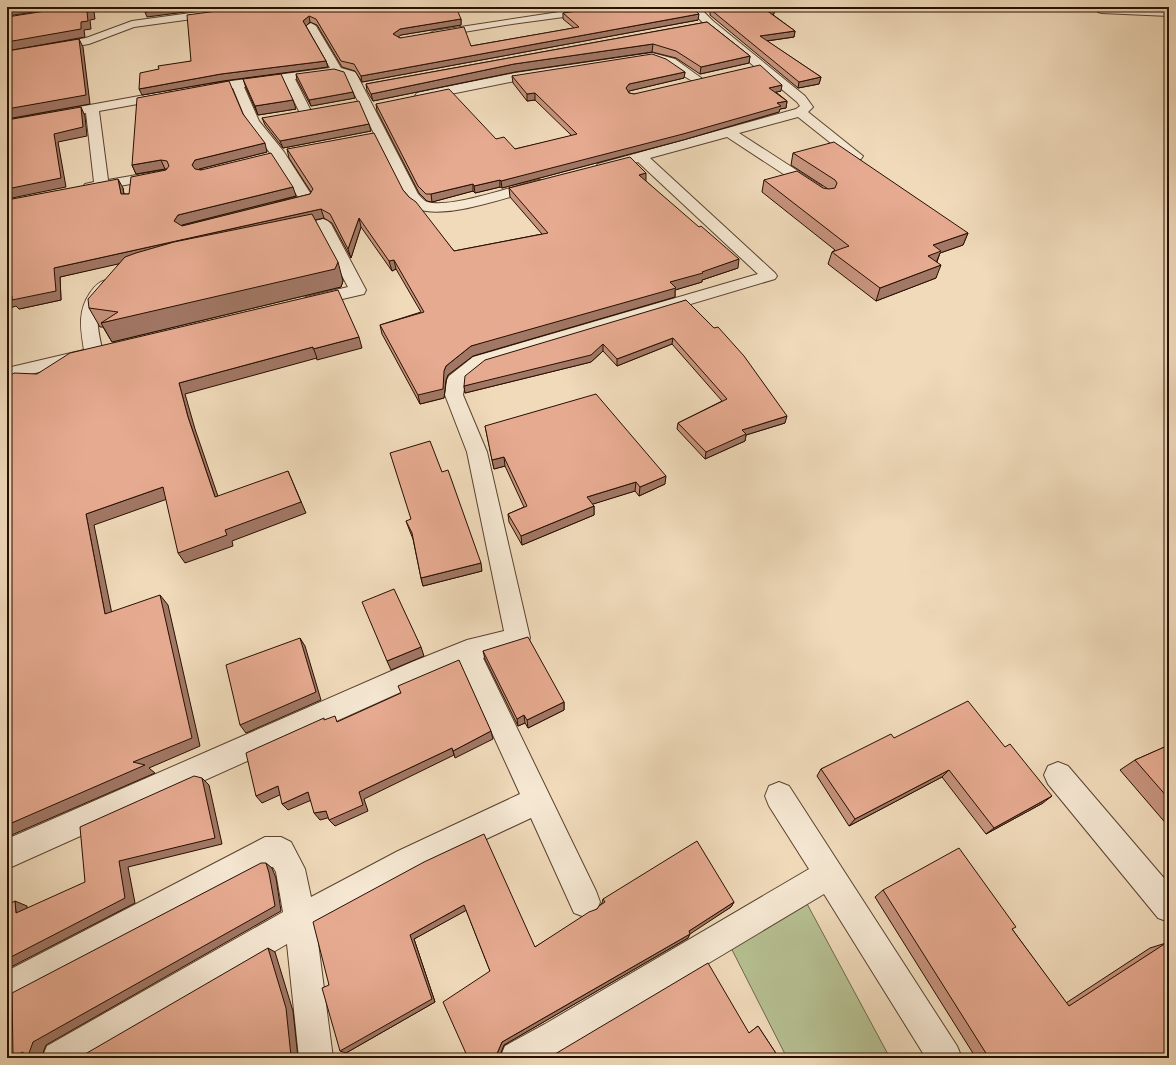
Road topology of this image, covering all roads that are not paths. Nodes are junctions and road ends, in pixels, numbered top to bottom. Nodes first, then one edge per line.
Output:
1 (258, 7) edge
2 (615, 7) edge
3 (1100, 7) edge
4 (696, 9) edge
5 (714, 10) edge
6 (1169, 13) edge
7 (709, 23) junction
8 (312, 26) edge
9 (694, 26) edge
10 (424, 35) edge
11 (7, 55) edge
12 (761, 66) junction
13 (336, 70) junction
14 (747, 70) edge
15 (288, 77) junction
16 (712, 77) edge
17 (698, 80) junction
18 (237, 84) junction
19 (684, 84) edge
20 (372, 85) edge
21 (357, 88) junction
22 (412, 98) edge
23 (382, 104) edge
24 (350, 105) edge
25 (366, 105) junction
26 (92, 108) junction
27 (320, 110) edge
28 (800, 112) junction
29 (306, 113) junction
30 (291, 115) edge
31 (268, 119) edge
32 (253, 122) junction
33 (7, 124) edge
34 (730, 133) junction
35 (380, 136) junction
36 (365, 138) edge
37 (294, 152) edge
38 (279, 155) junction
39 (856, 156) edge
40 (641, 157) junction
41 (264, 159) edge
42 (589, 171) edge
43 (165, 174) edge
44 (551, 181) edge
45 (102, 184) junction
46 (73, 191) edge
47 (826, 196) edge
48 (269, 208) edge
49 (271, 235) edge
50 (117, 276) edge
51 (296, 305) edge
52 (7, 374) edge
53 (467, 651) junction
54 (1058, 775) dead end
55 (779, 796) dead end
56 (537, 800) junction
57 (7, 854) edge
58 (829, 874) junction
59 (585, 902) dead end
60 (1169, 907) edge
61 (300, 919) junction
62 (7, 988) edge
63 (59, 1058) edge
64 (316, 1058) edge
65 (517, 1058) edge
66 (945, 1058) edge

1 - 11 street
2 - 10 street
3 - 6 street
4 - 5 street
4 - 7 street
7 - 9 street
7 - 12 street
8 - 13 street
12 - 14 street
12 - 28 street
13 - 15 street
13 - 21 street
15 - 18 street
15 - 29 street
16 - 17 street
17 - 19 street
17 - 22 street
18 - 26 street
18 - 32 street
20 - 21 street
21 - 25 street
23 - 25 street
24 - 25 street
25 - 35 street
26 - 33 street
26 - 45 street
27 - 29 street
28 - 34 street
28 - 39 street
29 - 30 street
31 - 32 street
32 - 38 street
34 - 40 street
34 - 47 street
35 - 36 street
35 - 44 street
37 - 38 street
38 - 41 street
38 - 48 street
40 - 42 street
40 - 53 street
43 - 45 street
45 - 46 street
49 - 51 street
50 - 52 street
53 - 56 street
53 - 57 street
54 - 60 street
55 - 58 street
56 - 59 street
56 - 61 street
58 - 65 street
58 - 66 street
61 - 62 street
61 - 63 street
61 - 64 street

